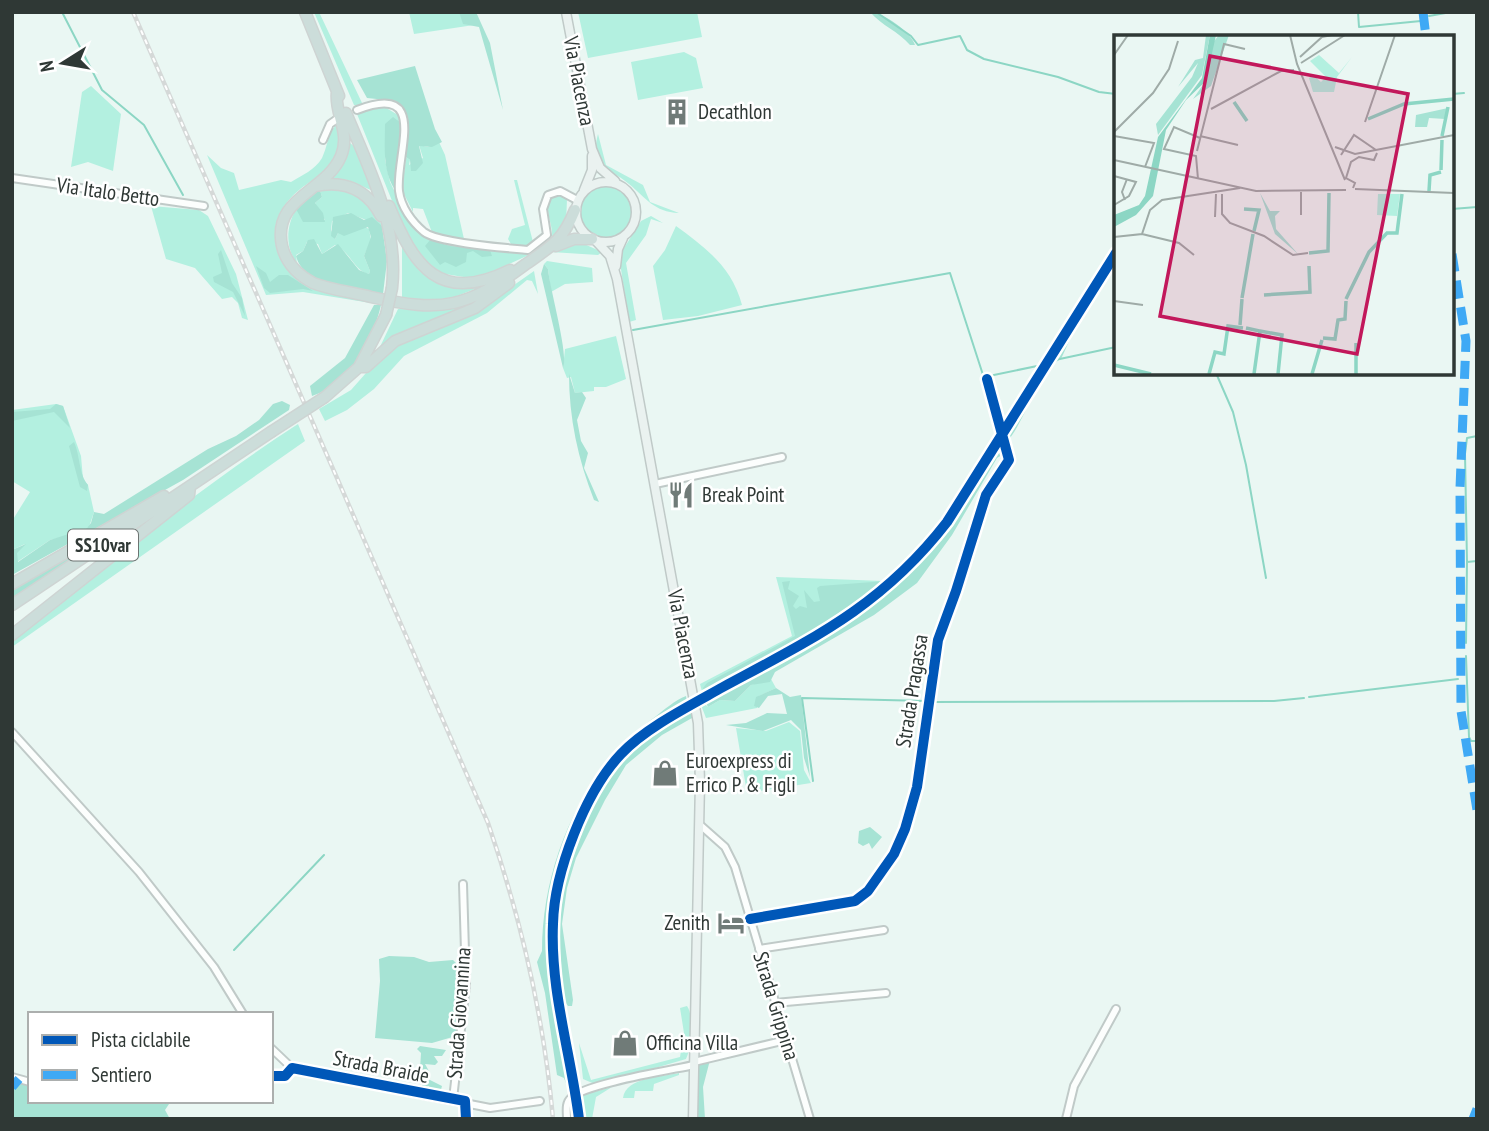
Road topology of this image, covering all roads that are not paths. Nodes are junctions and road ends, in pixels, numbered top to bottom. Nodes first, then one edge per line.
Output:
1 (305, 12) edge
2 (566, 12) edge
3 (337, 92) junction
4 (357, 110) dead end
5 (340, 117) dead end
6 (323, 140) dead end
7 (592, 149) junction
8 (12, 178) edge
9 (620, 185) junction
10 (311, 187) junction
11 (375, 187) junction
12 (584, 190) junction
13 (576, 205) junction
14 (204, 206) dead end
15 (626, 235) junction
16 (594, 240) junction
17 (547, 251) junction
18 (394, 260) junction
19 (530, 262) junction
20 (617, 279) junction
21 (359, 367) junction
22 (987, 379) dead end
23 (782, 457) dead end
24 (654, 484) junction
25 (191, 486) junction
26 (12, 584) edge
27 (14, 604) edge
28 (12, 635) edge
29 (12, 732) edge
30 (699, 824) junction
31 (463, 884) dead end
32 (750, 919) junction
33 (884, 930) dead end
34 (759, 949) junction
35 (886, 993) dead end
36 (775, 1003) junction
37 (1116, 1009) dead end
38 (242, 1012) edge
39 (786, 1040) junction
40 (273, 1050) edge
41 (694, 1064) junction
42 (292, 1068) junction
43 (273, 1076) edge
44 (453, 1099) junction
45 (465, 1101) junction
46 (540, 1101) dead end
47 (466, 1119) edge
48 (567, 1119) edge
49 (693, 1119) edge
50 (810, 1119) edge
51 (1066, 1119) edge

1 - 3 highway, SS10var
2 - 7 main road, Via Piacenza
3 - 10 highway
3 - 11 highway, SS10var
4 - 13 street
5 - 6 street
7 - 9 main road
7 - 12 main road
8 - 14 street, Via Italo Betto
9 - 12 main road
9 - 15 main road
10 - 18 highway
10 - 19 highway
11 - 18 highway, SS10var
11 - 19 highway
12 - 13 main road
13 - 16 main road
13 - 17 highway
15 - 16 main road
15 - 20 main road, Via Piacenza
16 - 17 highway
16 - 20 main road, Via Piacenza
17 - 19 highway
17 - 21 highway
18 - 21 highway, SS10var, bridge
20 - 24 main road, Via Piacenza
21 - 25 highway, SS10var, bridge
22 - 32 street, Strada Pragassa
23 - 24 street
24 - 30 main road, Via Piacenza
25 - 26 highway
25 - 27 highway, SS10var
25 - 28 highway
29 - 38 street
30 - 32 street, Strada Grippina
30 - 41 main road, Via Piacenza
31 - 44 street, Strada Giovannina
32 - 34 street, Strada Grippina
33 - 34 street
34 - 36 street, Strada Grippina
35 - 36 street
36 - 39 street, Strada Grippina
37 - 51 street
39 - 41 street
39 - 50 street, Strada Grippina
40 - 42 street
41 - 48 street
41 - 49 main road, Via Piacenza
42 - 43 street
42 - 44 street, Strada Braide
44 - 45 street, Strada Braide
45 - 46 street, Strada Braide
45 - 47 street

